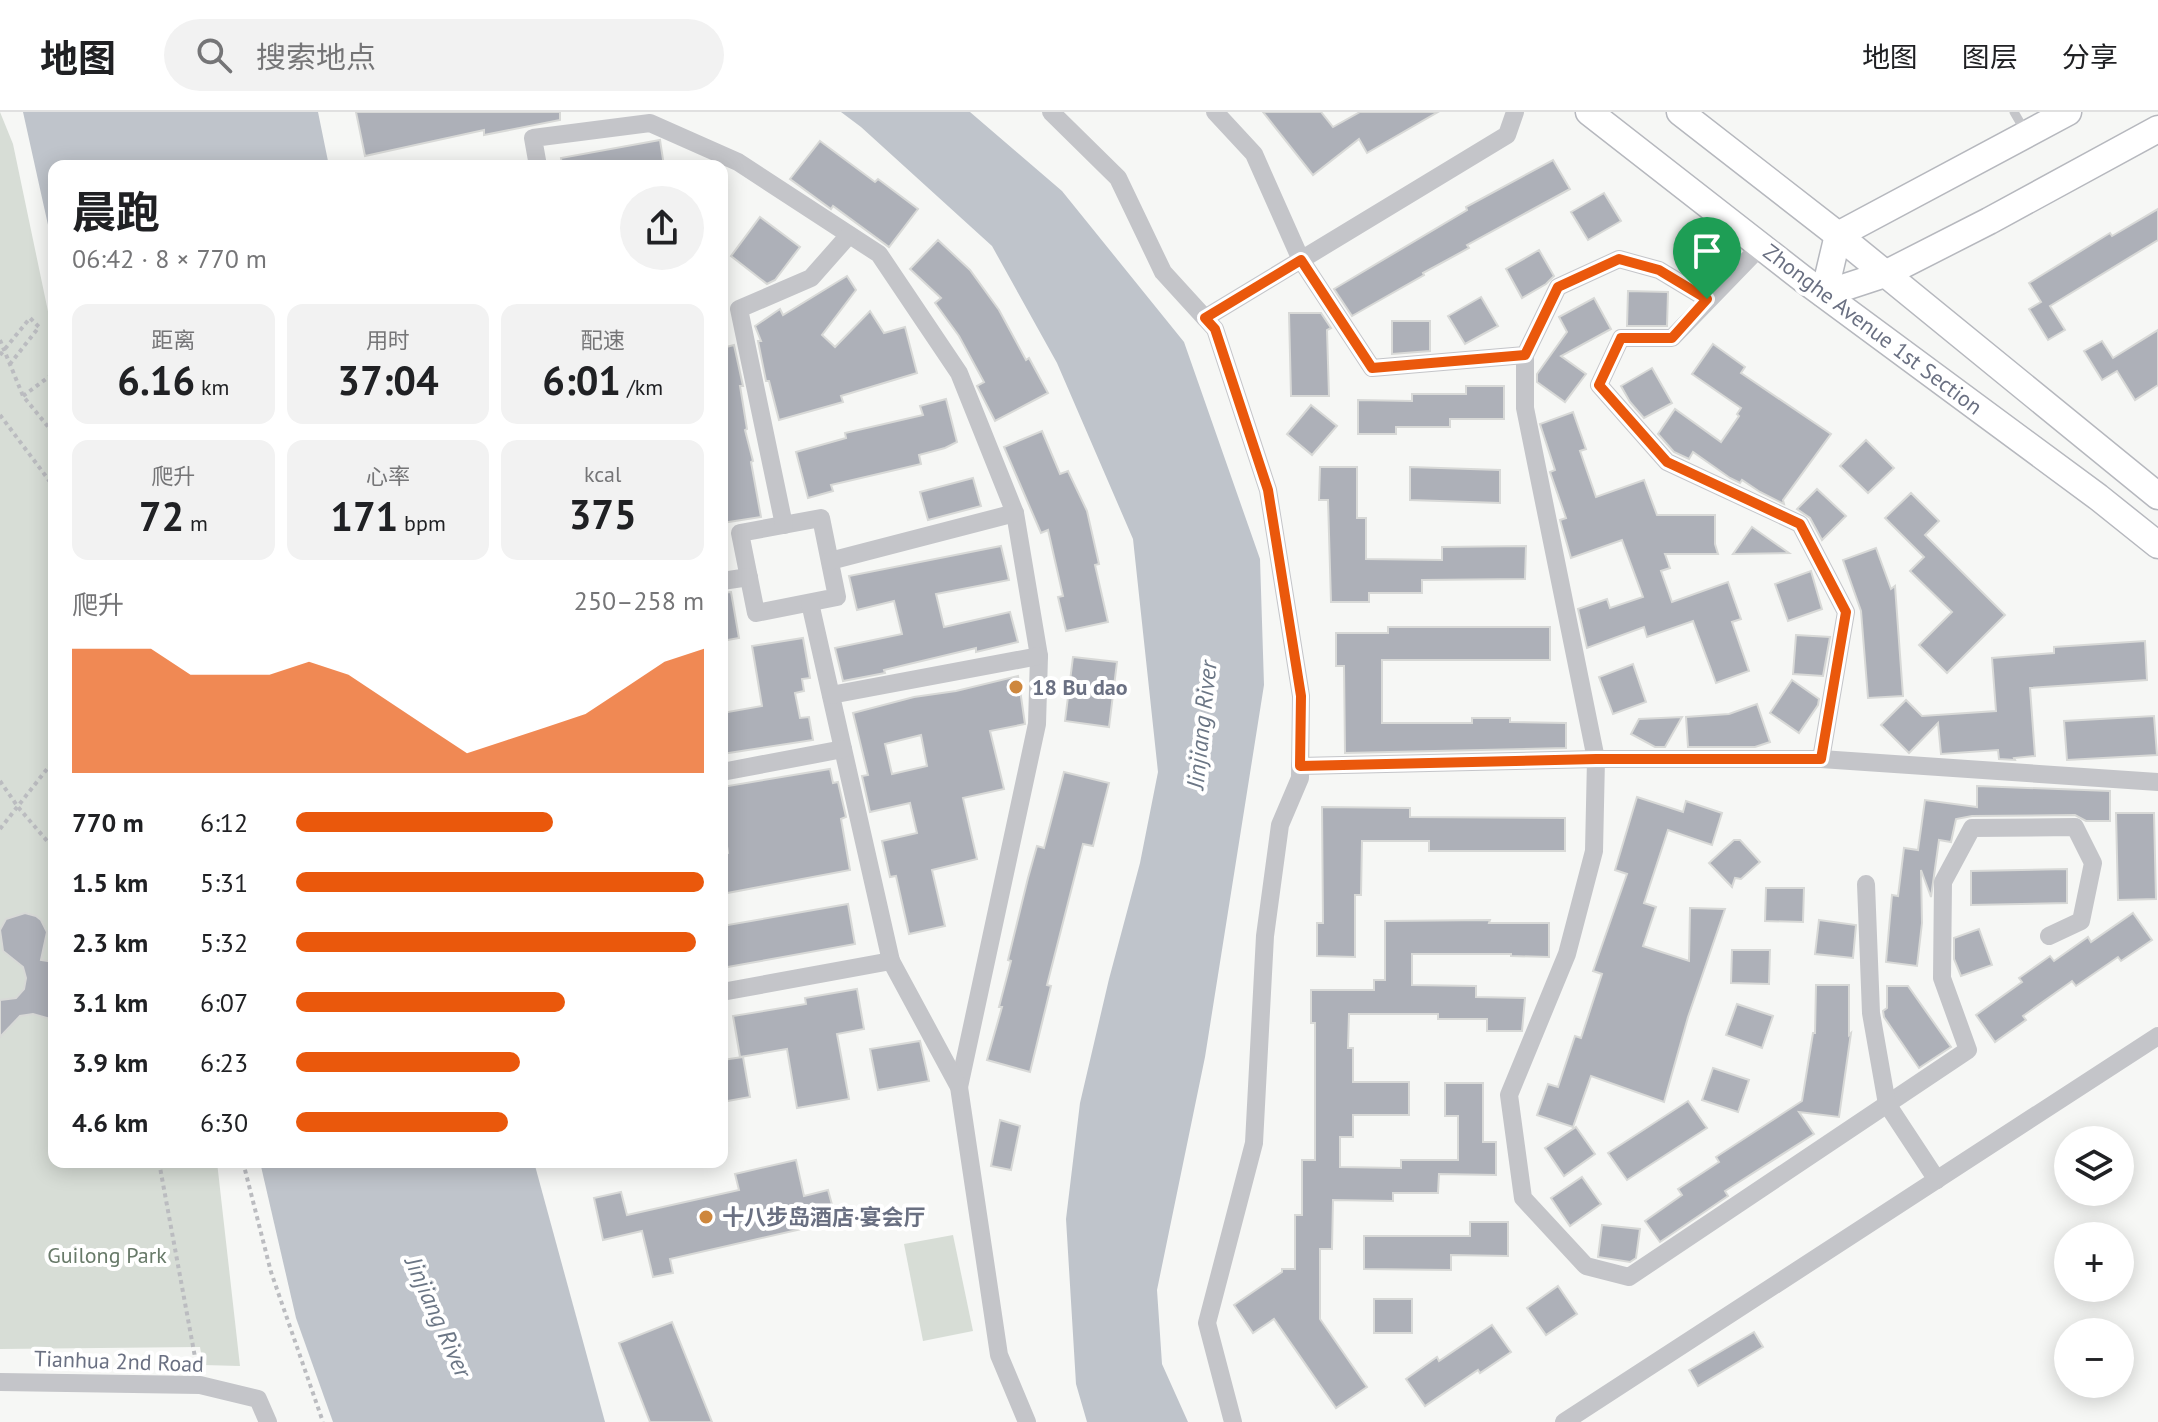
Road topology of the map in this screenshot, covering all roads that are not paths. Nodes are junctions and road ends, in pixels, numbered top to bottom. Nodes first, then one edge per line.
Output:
1 (1051, 112) edge
2 (1215, 112) edge
3 (1515, 112) edge
4 (1589, 112) edge
5 (1680, 112) edge
6 (2068, 112) edge
7 (2020, 123) edge
8 (2158, 129) edge
9 (537, 160) edge
10 (849, 235) junction
11 (1838, 235) junction
12 (1761, 246) junction
13 (1301, 260) junction
14 (1885, 274) junction
15 (1824, 294) junction
16 (1707, 299) junction
17 (731, 312) edge
18 (1205, 318) junction
19 (1525, 355) junction
20 (2158, 496) edge
21 (1015, 513) junction
22 (784, 525) junction
23 (2158, 545) edge
24 (830, 561) junction
25 (749, 577) junction
26 (728, 580) edge
27 (810, 603) junction
28 (1039, 656) junction
29 (831, 695) junction
30 (843, 749) junction
31 (1596, 759) junction
32 (1821, 759) junction
33 (1300, 766) junction
34 (728, 771) edge
35 (2158, 782) edge
36 (1866, 884) dead end
37 (2049, 936) dead end
38 (891, 961) junction
39 (728, 991) edge
40 (2158, 1036) edge
41 (959, 1087) junction
42 (1887, 1104) junction
43 (1937, 1180) junction
44 (0, 1382) edge
45 (268, 1422) edge
46 (1027, 1422) edge
47 (1233, 1422) edge
48 (1564, 1422) edge

1 - 18 street
2 - 13 street
3 - 13 street
4 - 12 main road, Zhonghe Avenue 1st Section
5 - 11 main road, Zhonghe Avenue 1st Section
6 - 7 main road
7 - 11 main road
8 - 14 main road
9 - 10 street
10 - 17 street
10 - 21 street
11 - 14 main road, Zhonghe Avenue 1st Section
11 - 15 main road
12 - 15 main road, Zhonghe Avenue 1st Section
12 - 16 street
13 - 18 street
13 - 19 street
14 - 15 main road
14 - 20 main road, Zhonghe Avenue 1st Section
15 - 23 main road, Zhonghe Avenue 1st Section
16 - 19 street
16 - 32 street
17 - 22 street
18 - 33 street
19 - 31 street
21 - 24 street
21 - 28 street
22 - 24 street
22 - 25 street
24 - 27 street
25 - 26 street
25 - 27 street
27 - 29 street
28 - 29 street
28 - 41 street
29 - 30 street
30 - 34 street
30 - 38 street
31 - 32 street
31 - 33 street
31 - 42 street
32 - 35 street
33 - 47 street
36 - 42 street
37 - 42 street
38 - 39 street
38 - 41 street
40 - 43 street
41 - 46 street
42 - 43 street
43 - 48 street
44 - 45 street, Tianhua 2nd Road

